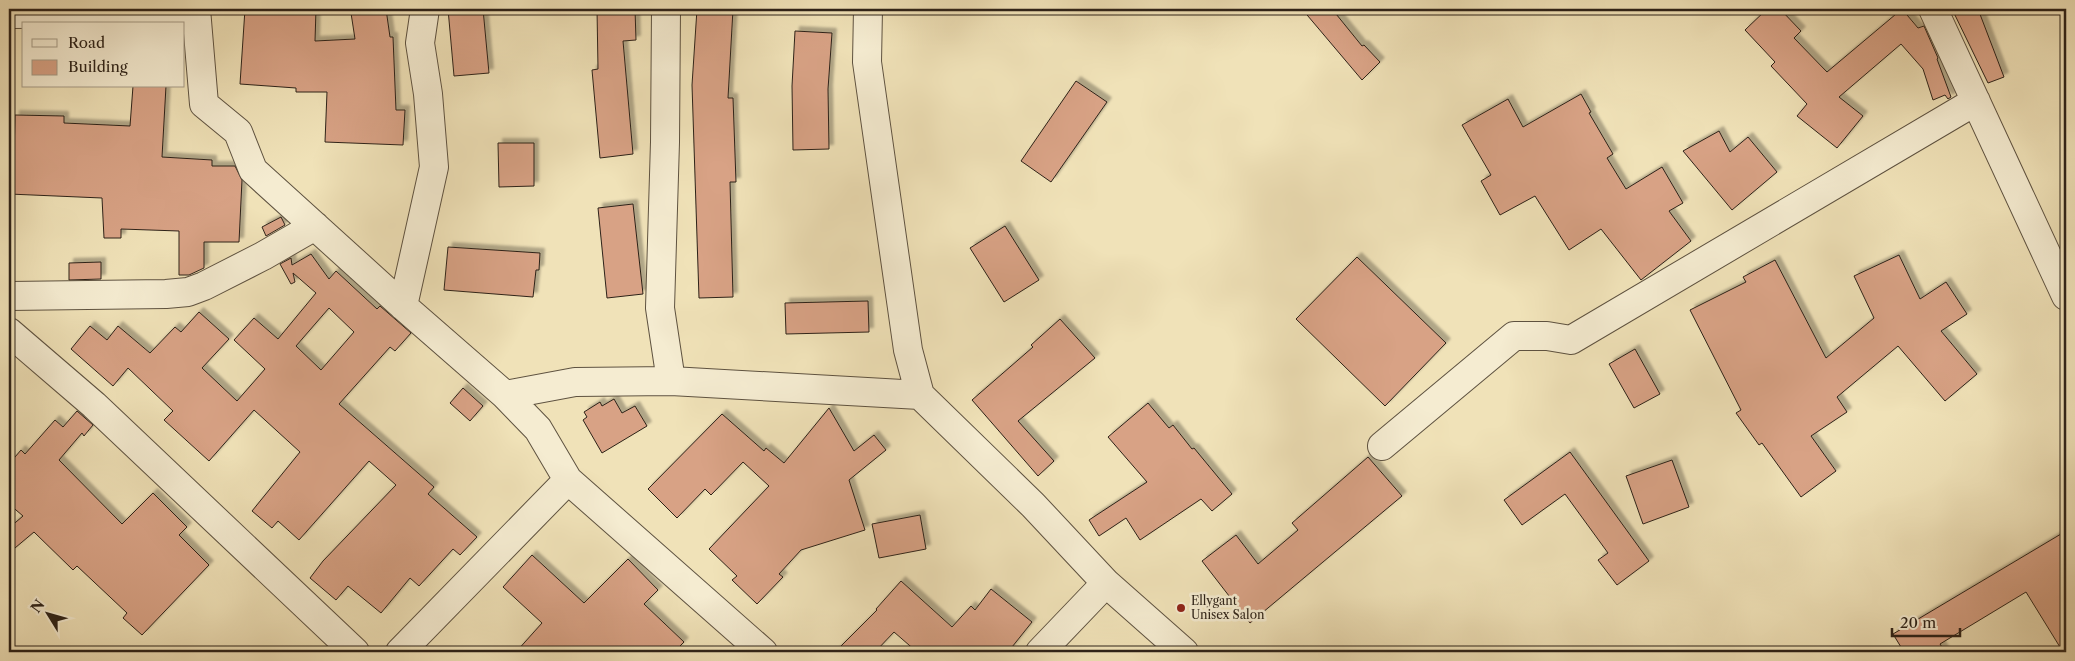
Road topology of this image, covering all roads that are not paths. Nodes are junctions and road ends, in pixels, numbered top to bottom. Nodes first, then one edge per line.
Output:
1 (425, 9) edge
2 (666, 9) edge
3 (868, 9) edge
4 (1933, 9) edge
5 (196, 11) edge
6 (9, 14) edge
7 (1976, 101) junction
8 (315, 226) junction
9 (9, 296) edge
10 (2066, 296) edge
11 (403, 306) junction
12 (9, 332) edge
13 (671, 381) junction
14 (505, 395) junction
15 (920, 395) junction
16 (1382, 446) dead end
17 (568, 480) junction
18 (1106, 583) junction
19 (355, 652) edge
20 (400, 652) edge
21 (763, 652) edge
22 (1040, 652) edge
23 (1184, 652) edge

1 - 11 street
2 - 13 street
3 - 15 street
4 - 7 street
5 - 6 street
5 - 8 street
7 - 10 street
7 - 16 street
8 - 9 street
8 - 11 street
11 - 14 street
12 - 19 street
13 - 14 street
13 - 15 street
14 - 17 street
15 - 18 street
17 - 20 street
17 - 21 street
18 - 22 street
18 - 23 street

